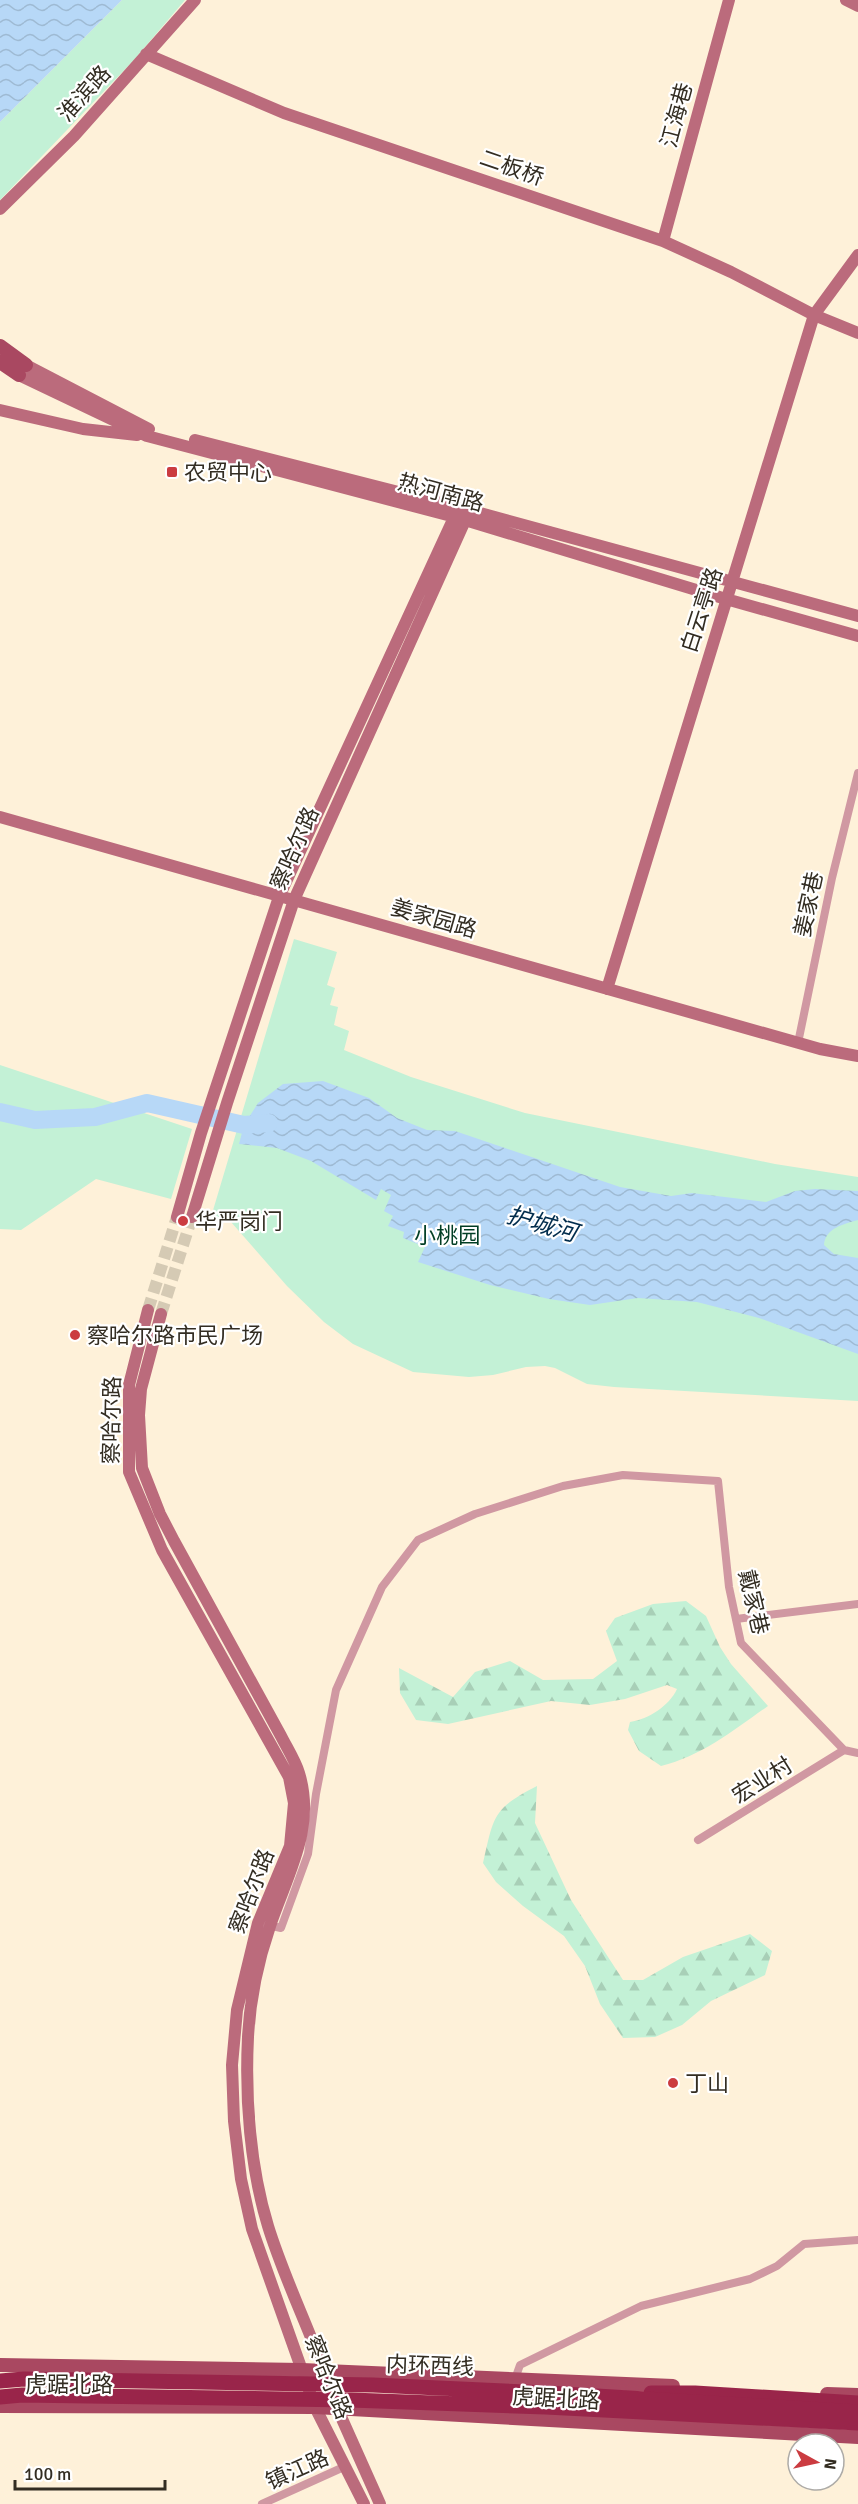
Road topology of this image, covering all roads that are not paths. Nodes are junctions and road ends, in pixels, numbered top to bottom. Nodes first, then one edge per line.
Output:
1 (195, 0) edge
2 (729, 0) edge
3 (846, 0) edge
4 (858, 6) edge
5 (147, 54) junction
6 (0, 209) edge
7 (663, 241) junction
8 (858, 255) edge
9 (814, 315) junction
10 (858, 333) edge
11 (0, 346) edge
12 (0, 362) edge
13 (22, 370) junction
14 (0, 410) edge
15 (147, 436) junction
16 (462, 513) junction
17 (733, 582) junction
18 (726, 599) junction
19 (858, 616) edge
20 (858, 636) edge
21 (858, 773) edge
22 (0, 817) edge
23 (279, 897) junction
24 (294, 900) junction
25 (608, 989) junction
26 (798, 1043) junction
27 (858, 1056) edge
28 (177, 1217) tunnel mouth
29 (192, 1217) tunnel mouth
30 (148, 1310) tunnel mouth
31 (161, 1314) tunnel mouth
32 (858, 1604) edge
33 (736, 1619) junction
34 (844, 1750) junction
35 (858, 1753) edge
36 (698, 1840) dead end
37 (264, 1924) junction
38 (858, 2240) edge
39 (0, 2365) edge
40 (302, 2370) junction
41 (324, 2370) junction
42 (515, 2379) junction
43 (0, 2381) edge
44 (858, 2395) edge
45 (0, 2397) edge
46 (547, 2400) junction
47 (858, 2403) edge
48 (0, 2406) edge
49 (315, 2407) junction
50 (337, 2409) junction
51 (858, 2412) edge
52 (858, 2423) edge
53 (858, 2430) edge
54 (858, 2437) edge
55 (346, 2466) junction
56 (262, 2504) edge
57 (364, 2504) edge
58 (380, 2504) edge

1 - 5 main road, 淮滨路
2 - 7 main road, 江海巷
3 - 4 main road
5 - 6 main road, 淮滨路
5 - 7 main road, 二板桥
7 - 9 main road, 二板桥
8 - 9 main road, 白云亭路
9 - 10 main road, 二板桥
9 - 17 main road, 白云亭路
11 - 13 main road
12 - 13 main road
13 - 15 main road, 热河南路
13 - 16 main road, 热河南路
14 - 15 main road
15 - 16 main road, 热河南路
16 - 17 main road, 热河南路
16 - 18 main road, 热河南路
16 - 23 main road, 察哈尔路
16 - 24 main road, 察哈尔路
17 - 18 main road, 白云亭路
17 - 19 main road, 热河南路
18 - 20 main road, 热河南路
18 - 25 main road, 白云亭路
21 - 26 street, 姜家巷
22 - 23 main road, 姜家园路
23 - 24 main road, 姜家园路
23 - 28 main road, 察哈尔路
24 - 25 main road, 姜家园路
24 - 29 main road, 察哈尔路
25 - 26 main road, 姜家园路
26 - 27 main road, 姜家园路
30 - 37 main road, 察哈尔路
31 - 37 main road, 察哈尔路
32 - 33 street
33 - 34 street, 戴家巷
33 - 37 street, 戴家巷
34 - 35 street
34 - 36 street, 宏业村
37 - 40 main road, 察哈尔路
37 - 41 main road, 察哈尔路
38 - 42 street
39 - 40 main road, 虎踞北路
40 - 41 main road, 虎踞北路
40 - 49 main road, 察哈尔路
41 - 42 main road, 虎踞北路
41 - 50 main road, 察哈尔路
42 - 44 main road, 虎踞北路
43 - 46 highway, 内环西线, bridge
45 - 46 highway, 内环西线, bridge
46 - 47 highway, bridge
46 - 51 highway, 内环西线, bridge
46 - 52 highway, 内环西线, bridge
46 - 53 main road, bridge
48 - 49 main road, 虎踞北路
49 - 50 main road, 虎踞北路
49 - 55 main road, 察哈尔路
50 - 54 main road, 虎踞北路
50 - 58 main road, 察哈尔路
55 - 56 street, 镇江路
55 - 57 main road, 察哈尔路

